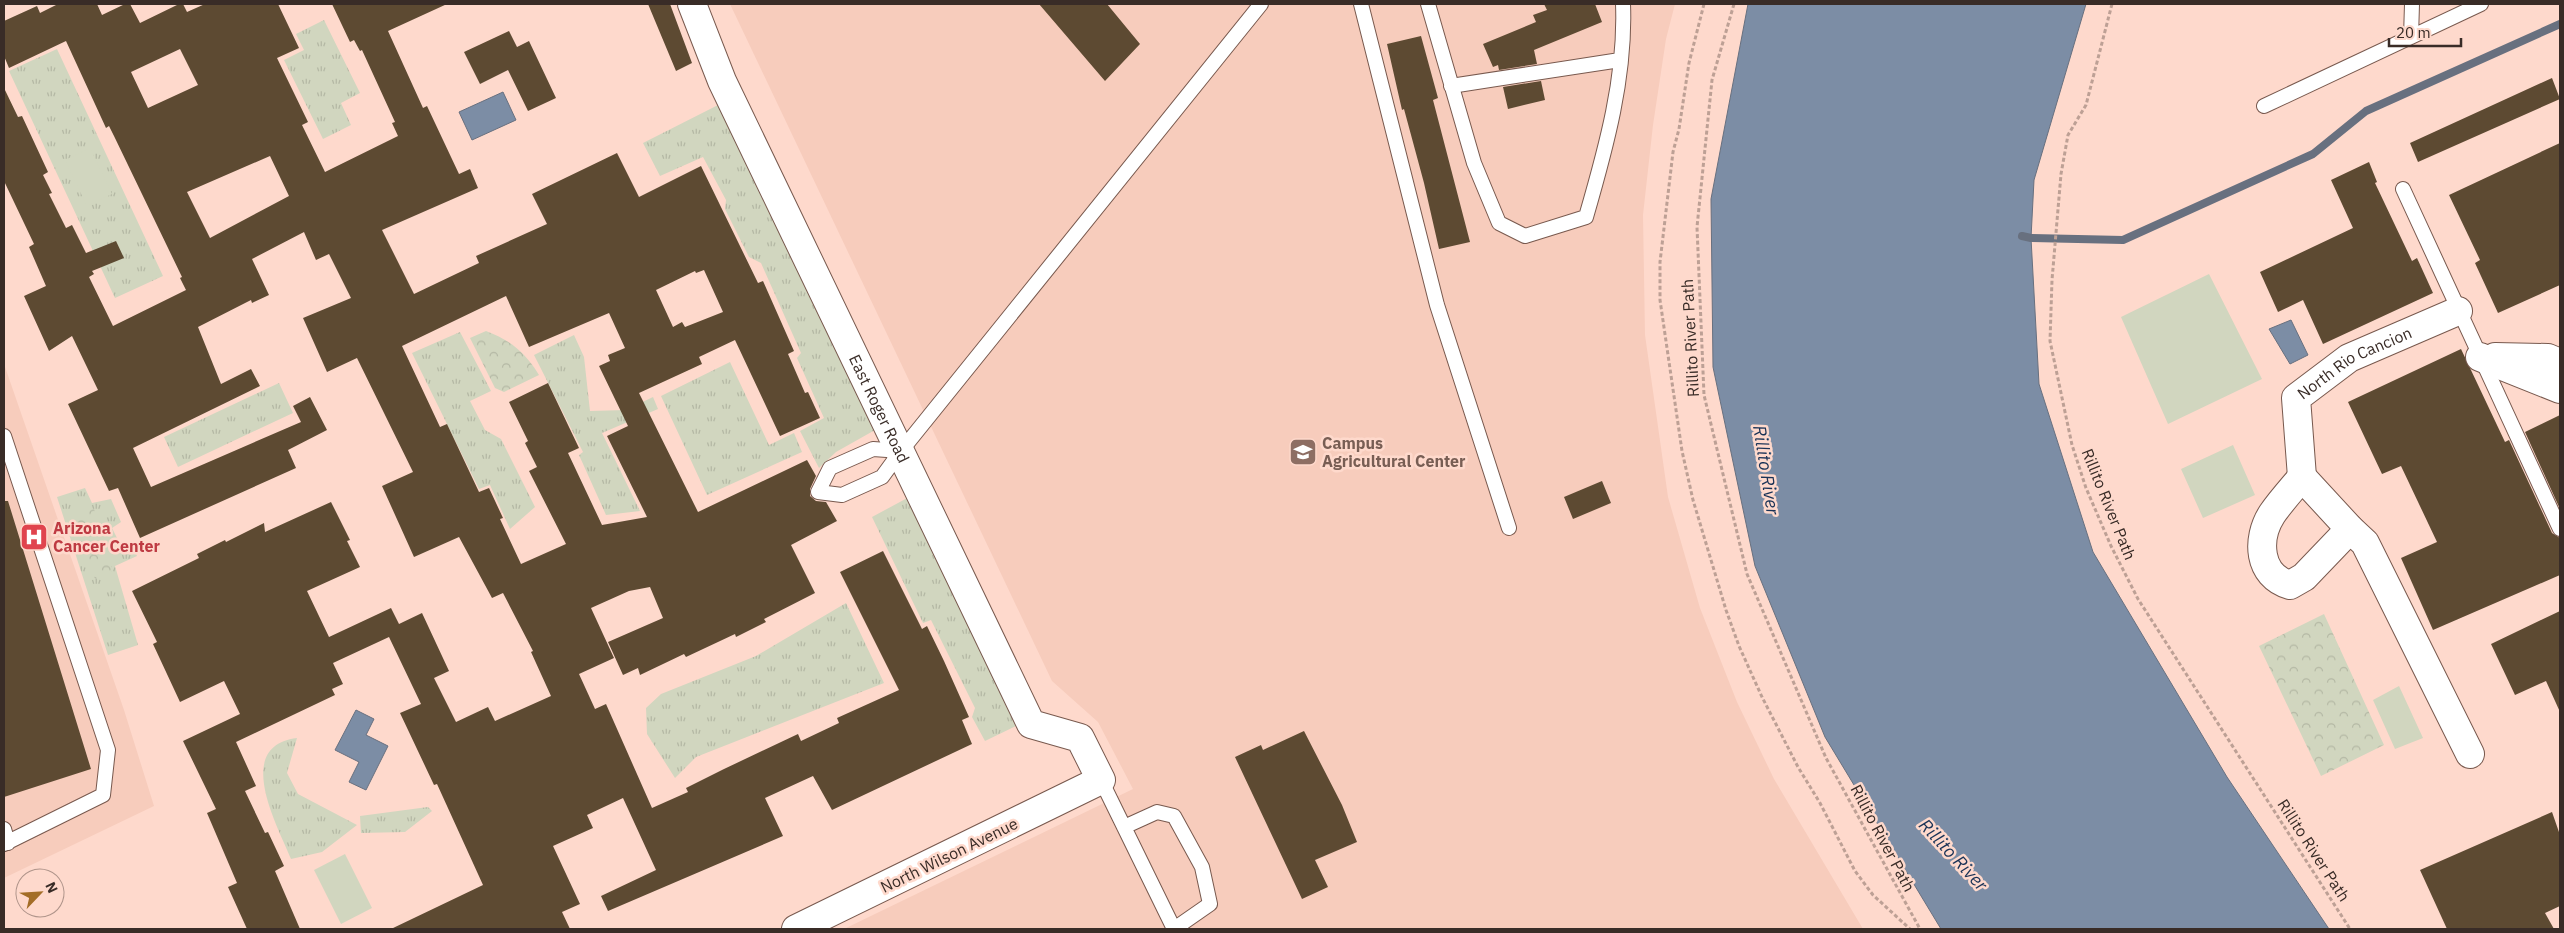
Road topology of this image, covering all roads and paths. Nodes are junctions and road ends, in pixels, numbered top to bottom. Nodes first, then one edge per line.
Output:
1 (692, 4) edge
2 (1261, 4) edge
3 (1361, 4) edge
4 (1428, 4) edge
5 (1623, 4) edge
6 (1704, 4) edge
7 (1734, 4) edge
8 (2112, 4) edge
9 (2412, 4) edge
10 (2481, 4) edge
11 (2411, 37) junction
12 (1620, 60) junction
13 (1452, 86) junction
14 (2264, 106) dead end
15 (2403, 189) dead end
16 (2458, 311) junction
17 (2480, 357) junction
18 (2560, 363) edge
19 (2560, 389) edge
20 (4, 436) edge
21 (901, 451) junction
22 (2302, 477) junction
23 (1509, 528) dead end
24 (2560, 529) edge
25 (2350, 530) junction
26 (2470, 754) dead end
27 (1101, 780) junction
28 (1124, 827) junction
29 (4, 829) edge
30 (6, 843) edge
31 (796, 929) edge
32 (1174, 929) edge
33 (1910, 929) edge
34 (1920, 929) edge
35 (2350, 929) edge

1 - 21 street, East Roger Road
2 - 21 lane
3 - 23 lane
4 - 13 lane
5 - 12 lane
6 - 33 path
7 - 34 path, Rillito River Path
8 - 35 path, Rillito River Path
9 - 11 lane
10 - 11 lane
11 - 14 lane
12 - 13 lane
12 - 13 lane
15 - 16 lane
16 - 17 lane
16 - 22 street, North Rio Cancion
17 - 18 street
17 - 19 street
17 - 24 lane
20 - 30 lane
21 - 21 lane
21 - 27 street, East Roger Road
22 - 25 street
22 - 25 street
25 - 26 street
27 - 28 lane
27 - 31 street, North Wilson Avenue
28 - 32 lane
28 - 32 lane
29 - 30 lane

